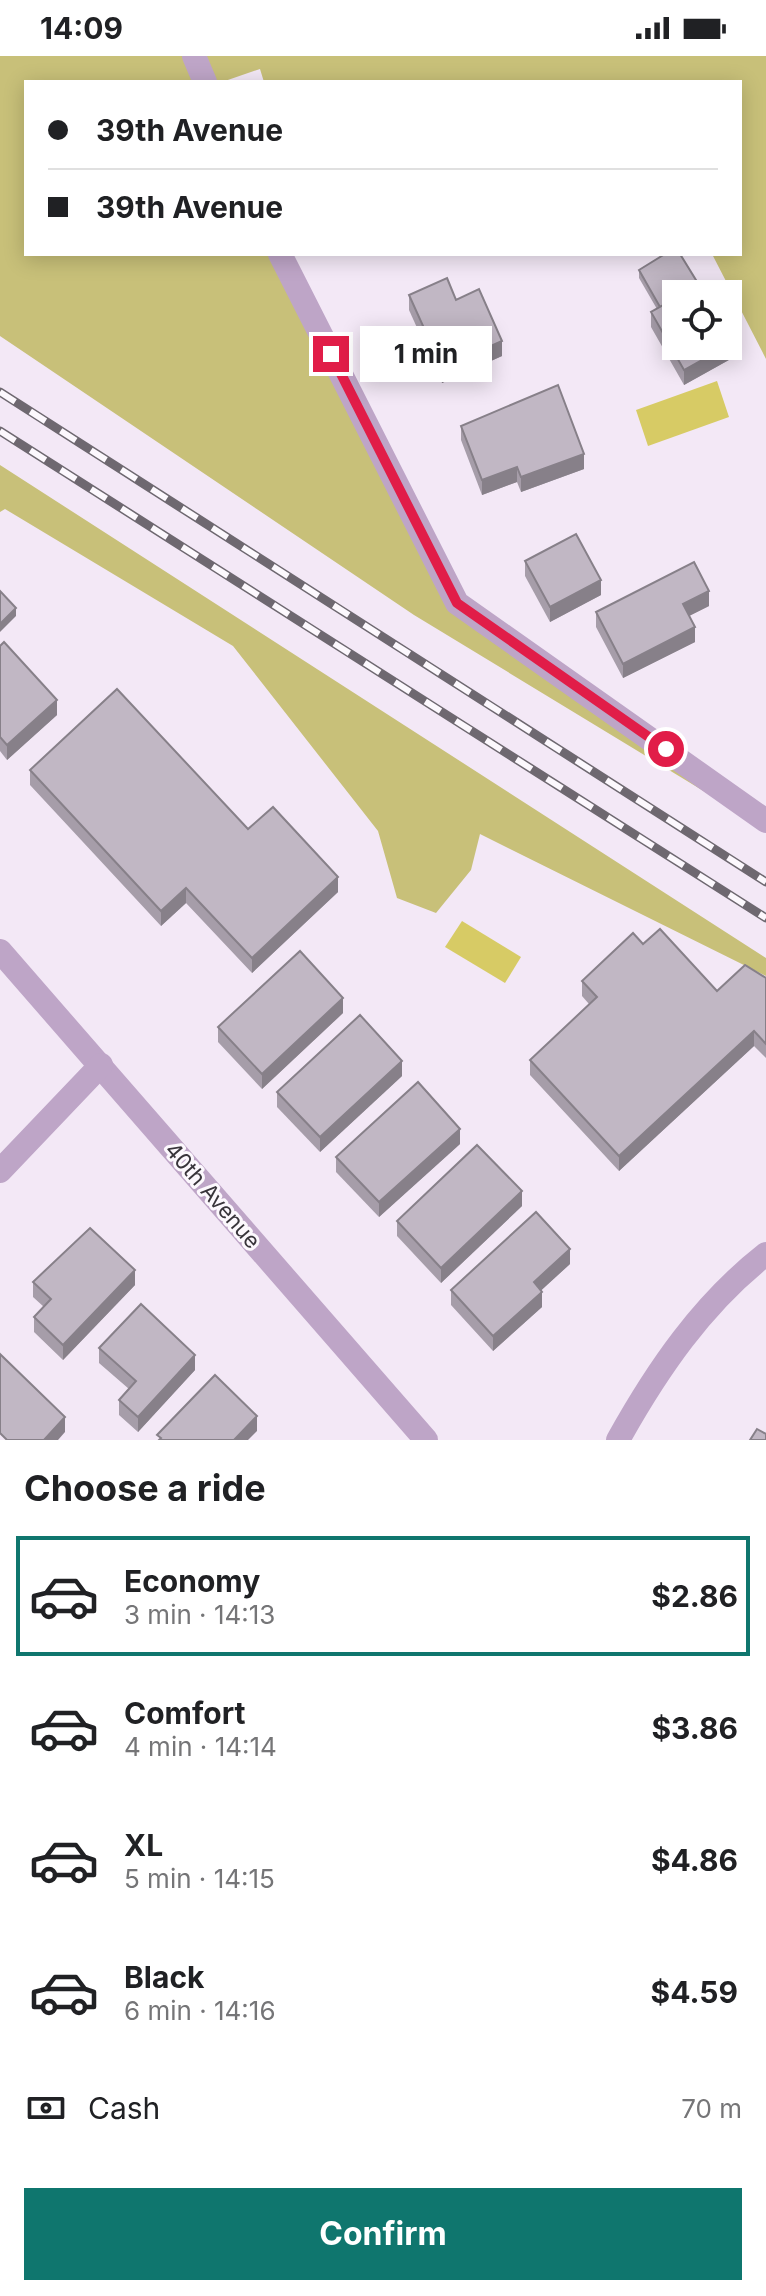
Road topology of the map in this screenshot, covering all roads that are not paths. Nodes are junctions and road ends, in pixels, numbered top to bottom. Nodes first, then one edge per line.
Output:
1 (194, 56) edge
2 (204, 80) edge
3 (281, 256) edge
4 (766, 821) edge
5 (0, 951) edge
6 (101, 1065) junction
7 (0, 1171) edge
8 (766, 1254) edge
9 (426, 1440) edge
10 (618, 1440) edge

1 - 2 street
3 - 4 street
5 - 6 street, 40th Avenue
6 - 7 street
6 - 9 street, 40th Avenue
8 - 10 street

